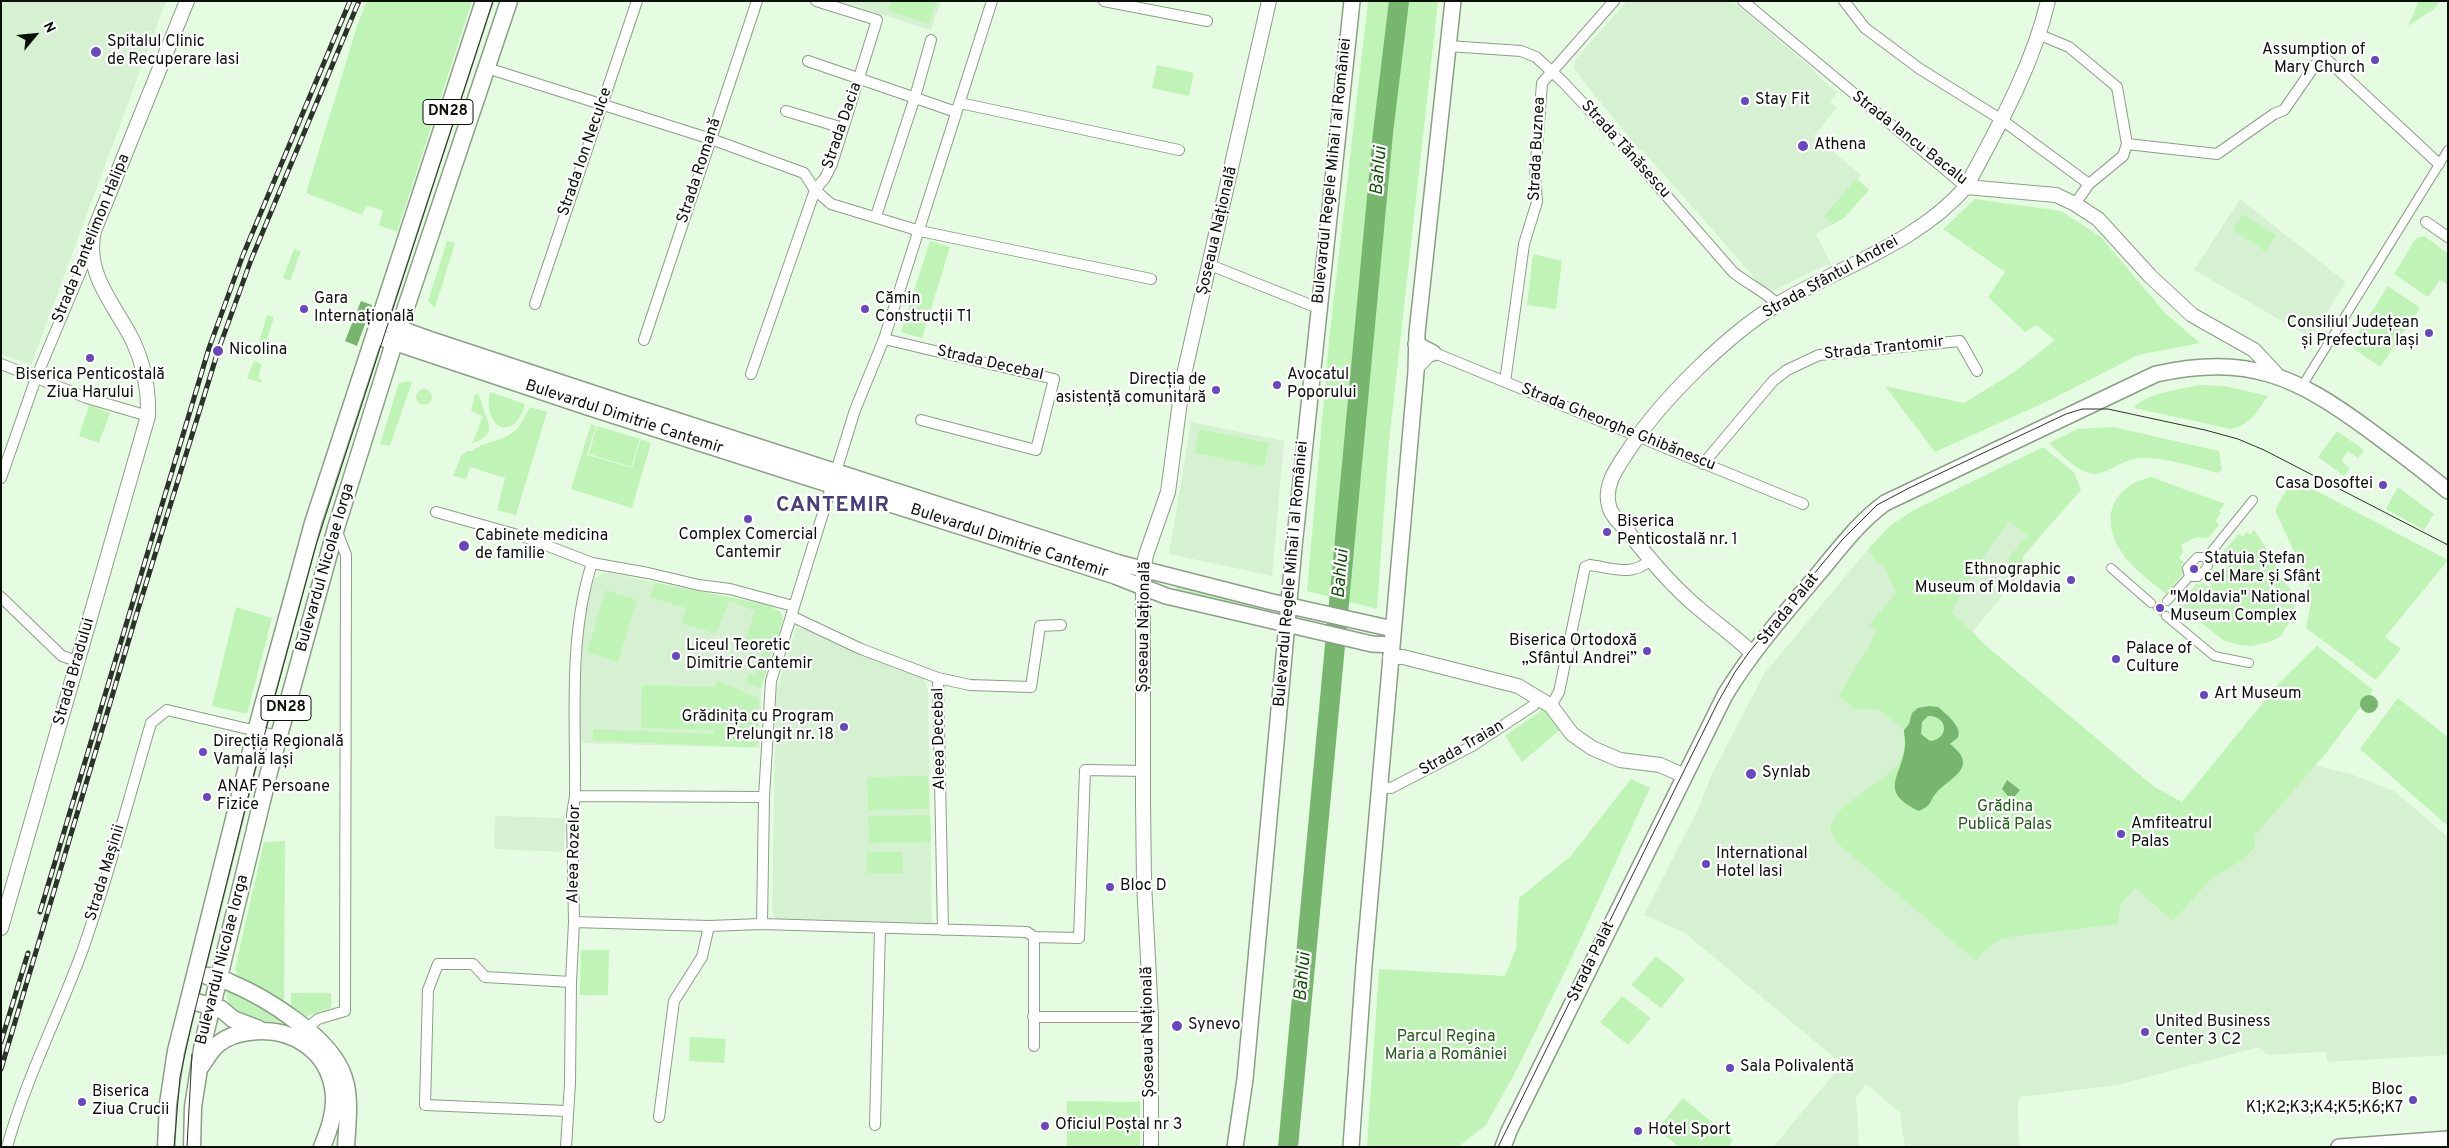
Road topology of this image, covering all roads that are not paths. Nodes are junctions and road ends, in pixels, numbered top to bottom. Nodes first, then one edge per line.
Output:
1 (187, 1) edge
2 (484, 1) edge
3 (509, 1) edge
4 (638, 1) edge
5 (757, 1) edge
6 (816, 1) edge
7 (992, 1) edge
8 (1104, 1) edge
9 (1269, 1) edge
10 (1352, 1) edge
11 (1453, 1) edge
12 (1614, 1) edge
13 (1743, 1) edge
14 (1844, 1) edge
15 (2048, 1) edge
16 (1207, 22) dead end
17 (2040, 35) junction
18 (931, 40) dead end
19 (1448, 46) junction
20 (808, 61) dead end
21 (487, 68) junction
22 (1551, 70) junction
23 (859, 78) junction
24 (915, 97) junction
25 (603, 104) junction
26 (958, 107) junction
27 (786, 111) dead end
28 (2002, 120) junction
29 (843, 128) junction
30 (711, 139) junction
31 (2127, 144) junction
32 (1179, 150) dead end
33 (2448, 150) edge
34 (2439, 164) junction
35 (2089, 184) junction
36 (1966, 187) junction
37 (815, 190) junction
38 (2075, 204) junction
39 (876, 216) junction
40 (2426, 222) dead end
41 (920, 230) junction
42 (2448, 237) edge
43 (91, 247) junction
44 (1210, 266) junction
45 (1151, 278) dead end
46 (536, 304) dead end
47 (1777, 304) junction
48 (1318, 308) junction
49 (377, 328) junction
50 (397, 336) junction
51 (884, 339) junction
52 (644, 340) dead end
53 (1416, 344) junction
54 (1433, 353) junction
55 (1, 364) edge
56 (1978, 371) dead end
57 (1416, 372) junction
58 (751, 374) dead end
59 (2280, 377) junction
60 (36, 378) junction
61 (1505, 382) junction
62 (2302, 386) junction
63 (148, 416) junction
64 (921, 420) dead end
65 (1638, 437) junction
66 (1703, 464) junction
67 (1, 478) edge
68 (834, 478) junction
69 (2448, 491) edge
70 (2253, 500) dead end
71 (1803, 504) dead end
72 (436, 512) dead end
73 (336, 528) junction
74 (2207, 556) junction
75 (1650, 560) junction
76 (592, 563) junction
77 (2111, 568) dead end
78 (1144, 569) junction
79 (2189, 577) junction
80 (1143, 587) junction
81 (1, 597) edge
82 (2167, 601) dead end
83 (2151, 603) tunnel mouth
84 (1288, 605) junction
85 (792, 611) junction
86 (2166, 616) tunnel mouth
87 (1287, 624) junction
88 (1061, 625) dead end
89 (1393, 629) junction
90 (1391, 651) junction
91 (1753, 654) junction
92 (77, 661) junction
93 (2250, 663) dead end
94 (938, 678) junction
95 (1538, 697) junction
96 (1551, 706) junction
97 (256, 731) junction
98 (278, 736) junction
99 (1143, 771) junction
100 (1685, 776) junction
101 (1380, 787) junction
102 (575, 796) junction
103 (764, 797) junction
104 (574, 922) junction
105 (762, 924) junction
106 (709, 926) junction
107 (1, 928) edge
108 (880, 928) junction
109 (943, 930) junction
110 (1034, 937) junction
111 (195, 974) junction
112 (218, 979) junction
113 (571, 982) junction
114 (189, 1000) junction
115 (212, 1007) junction
116 (1033, 1017) junction
117 (1151, 1017) junction
118 (306, 1029) junction
119 (261, 1030) junction
120 (1034, 1046) dead end
121 (197, 1073) junction
122 (337, 1077) junction
123 (567, 1110) junction
124 (659, 1117) dead end
125 (875, 1125) dead end
126 (1509, 1131) junction
127 (2448, 1139) edge
128 (1352, 1144) edge
129 (7, 1147) edge
130 (166, 1147) edge
131 (192, 1147) edge
132 (322, 1147) edge
133 (346, 1147) edge
134 (566, 1147) edge
135 (1151, 1147) edge
136 (1235, 1147) edge
137 (1494, 1147) edge
138 (1503, 1147) edge
139 (2339, 1147) edge

1 - 43 street, Strada Pantelimon Halipa
2 - 49 main road, Bulevardul Nicolae Iorga / DN28
3 - 21 main road, Bulevardul Nicolae Iorga / DN28
4 - 25 street, Strada Ion Neculce
5 - 30 street, Strada Romană
6 - 23 street, Strada Dacia
7 - 26 street
8 - 16 street
9 - 44 street, Șoseaua Națională
10 - 48 main road, Bulevardul Regele Mihai I al României
11 - 19 main road
12 - 22 street, Strada Buznea
13 - 36 street, Strada Iancu Bacalu
14 - 28 street
15 - 17 street, Strada Sfântul Andrei
17 - 28 street, Strada Sfântul Andrei
17 - 31 street
18 - 24 street
19 - 22 street, Strada Tănăsescu
19 - 53 main road
20 - 23 street
21 - 25 street
21 - 50 main road, Bulevardul Nicolae Iorga / DN28
22 - 47 street, Strada Tănăsescu
22 - 61 street, Strada Buznea
23 - 24 street
23 - 29 street, Strada Dacia
24 - 26 street
24 - 39 street
25 - 30 street
25 - 46 street, Strada Ion Neculce
26 - 32 street
26 - 41 street
27 - 29 street
28 - 35 street
28 - 36 street, Strada Sfântul Andrei
29 - 37 street, Strada Dacia
30 - 37 street
30 - 52 street, Strada Romană
31 - 34 street
31 - 35 street
33 - 34 street
34 - 62 street
35 - 38 street
36 - 38 street, Strada Iancu Bacalu
36 - 47 street, Strada Sfântul Andrei
37 - 39 street
37 - 58 street, Strada Dacia
38 - 59 street, Strada Iancu Bacalu
39 - 41 street
40 - 42 street
41 - 45 street
41 - 51 street
43 - 60 street, Strada Pantelimon Halipa
43 - 63 street, Strada Bradului
44 - 48 street
44 - 78 street, Șoseaua Națională
47 - 65 street, Strada Sfântul Andrei
48 - 84 main road, Bulevardul Regele Mihai I al României
49 - 50 main road, Bulevardul Dimitrie Cantemir
49 - 97 main road, Bulevardul Nicolae Iorga / DN28
50 - 68 main road, Bulevardul Dimitrie Cantemir
50 - 73 main road, Bulevardul Nicolae Iorga / DN28
51 - 64 street, Strada Decebal
51 - 68 street
53 - 54 main road
53 - 57 main road
54 - 57 street
54 - 61 street, Strada Gheorghe Ghibănescu
55 - 60 street
56 - 66 street, Strada Trantomir
57 - 89 main road
59 - 62 main road, Strada Palat
59 - 91 main road, Strada Palat
60 - 63 street
60 - 67 street, Strada Pantelimon Halipa
61 - 65 street, Strada Gheorghe Ghibănescu
62 - 69 main road, Strada Palat
63 - 92 street, Strada Bradului
65 - 66 street, Strada Gheorghe Ghibănescu
65 - 75 street, Strada Sfântul Andrei
66 - 71 street, Strada Gheorghe Ghibănescu
68 - 78 main road, Bulevardul Dimitrie Cantemir
68 - 80 main road, Bulevardul Dimitrie Cantemir
68 - 85 street
70 - 74 street
72 - 76 street, Aleea Decebal
73 - 98 main road, Bulevardul Nicolae Iorga / DN28
73 - 118 street
74 - 79 street
74 - 79 street
75 - 91 street, Strada Sfântul Andrei
75 - 96 street
76 - 85 street, Aleea Decebal
76 - 102 street, Aleea Rozelor
77 - 83 street
78 - 80 street, Șoseaua Națională
78 - 84 main road, Bulevardul Dimitrie Cantemir
79 - 82 street
80 - 87 main road, Bulevardul Dimitrie Cantemir
80 - 99 street, Șoseaua Națională
81 - 92 street
84 - 87 main road, Bulevardul Regele Mihai I al României
84 - 89 main road, Bulevardul Dimitrie Cantemir
85 - 94 street, Aleea Decebal
85 - 103 street
86 - 93 street
87 - 90 main road, Bulevardul Dimitrie Cantemir
87 - 136 main road, Bulevardul Regele Mihai I al României
88 - 94 street
89 - 90 main road
90 - 95 street
90 - 101 main road
91 - 100 main road, Strada Palat
92 - 107 street, Strada Bradului
94 - 109 street, Aleea Decebal
95 - 96 street
95 - 101 street, Strada Traian
96 - 100 street
97 - 98 street, Strada Mașinii
97 - 111 main road, Bulevardul Nicolae Iorga / DN28
97 - 129 street, Strada Mașinii
98 - 112 main road, Bulevardul Nicolae Iorga / DN28
99 - 110 street
99 - 117 street, Șoseaua Națională
100 - 126 main road, Strada Palat
101 - 128 main road
102 - 103 street
102 - 104 street, Aleea Rozelor
103 - 105 street
104 - 106 street
104 - 113 street, Aleea Rozelor
105 - 106 street
105 - 108 street
106 - 124 street
108 - 109 street
108 - 125 street
109 - 110 street
110 - 116 street
111 - 112 main road
111 - 114 main road, Bulevardul Nicolae Iorga
112 - 115 main road, Bulevardul Nicolae Iorga
112 - 118 main road
113 - 123 street, Aleea Rozelor
113 - 123 street
114 - 115 main road
114 - 130 main road, Bulevardul Nicolae Iorga
115 - 119 main road
115 - 121 main road, Bulevardul Nicolae Iorga
116 - 117 street
116 - 120 street
117 - 135 street, Șoseaua Națională
118 - 122 main road
119 - 121 main road
119 - 122 main road
121 - 131 main road, Bulevardul Nicolae Iorga
122 - 132 main road
122 - 133 main road
123 - 134 street, Aleea Rozelor
126 - 137 main road, Strada Palat
126 - 138 main road, Strada Palat
127 - 139 main road

